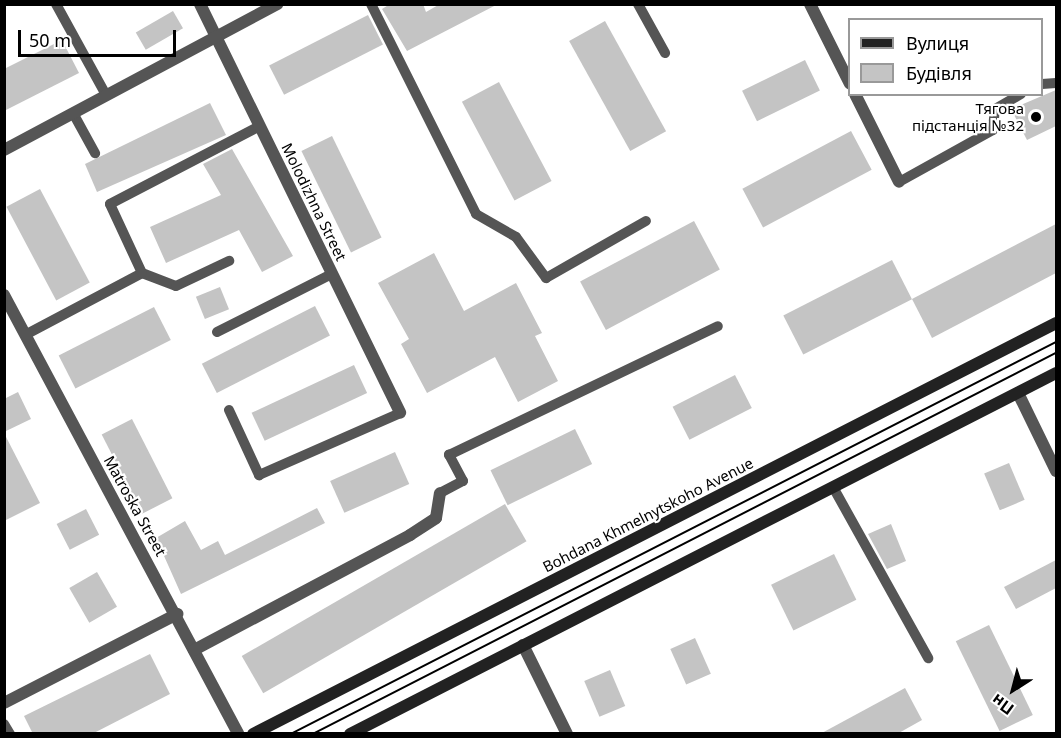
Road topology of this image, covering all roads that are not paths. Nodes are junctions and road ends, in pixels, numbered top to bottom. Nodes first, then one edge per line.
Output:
1 (56, 4) edge
2 (200, 4) edge
3 (277, 4) edge
4 (370, 4) edge
5 (638, 4) edge
6 (810, 4) edge
7 (216, 36) junction
8 (665, 53) dead end
9 (848, 82) edge
10 (106, 95) junction
11 (856, 96) edge
12 (1018, 96) edge
13 (73, 113) junction
14 (260, 126) junction
15 (4, 150) edge
16 (95, 153) dead end
17 (898, 182) joint
18 (646, 221) dead end
19 (229, 261) dead end
20 (142, 273) junction
21 (332, 274) junction
22 (4, 295) edge
23 (1056, 323) edge
24 (718, 326) dead end
25 (217, 332) dead end
26 (25, 335) junction
27 (1056, 373) edge
28 (1017, 393) junction
29 (229, 410) dead end
30 (400, 413) joint
31 (1056, 471) edge
32 (833, 487) junction
33 (440, 493) joint
34 (177, 614) junction
35 (523, 645) junction
36 (194, 650) junction
37 (928, 658) dead end
38 (4, 703) edge
39 (4, 724) edge
40 (10, 734) edge
41 (238, 734) edge
42 (254, 734) edge
43 (350, 734) edge
44 (567, 734) edge

1 - 10 lane
2 - 7 street, Molodizhna Street
3 - 7 street
4 - 18 lane
5 - 8 lane
6 - 9 street
7 - 10 street
7 - 14 street, Molodizhna Street
10 - 13 street
11 - 17 street
12 - 17 lane
13 - 15 street
13 - 16 lane
14 - 20 lane
14 - 21 street, Molodizhna Street
19 - 20 lane
20 - 26 lane
21 - 25 lane
21 - 30 street, Molodizhna Street
22 - 26 street, Matroska Street
23 - 42 main road, Bohdana Khmelnytskoho Avenue
24 - 33 lane
26 - 34 street, Matroska Street
27 - 28 main road
28 - 31 street
28 - 32 main road
29 - 30 lane
32 - 35 main road
32 - 37 lane
33 - 36 street
34 - 36 street, Matroska Street
34 - 38 street
35 - 43 main road
35 - 44 street
36 - 41 street, Matroska Street
39 - 40 lane

